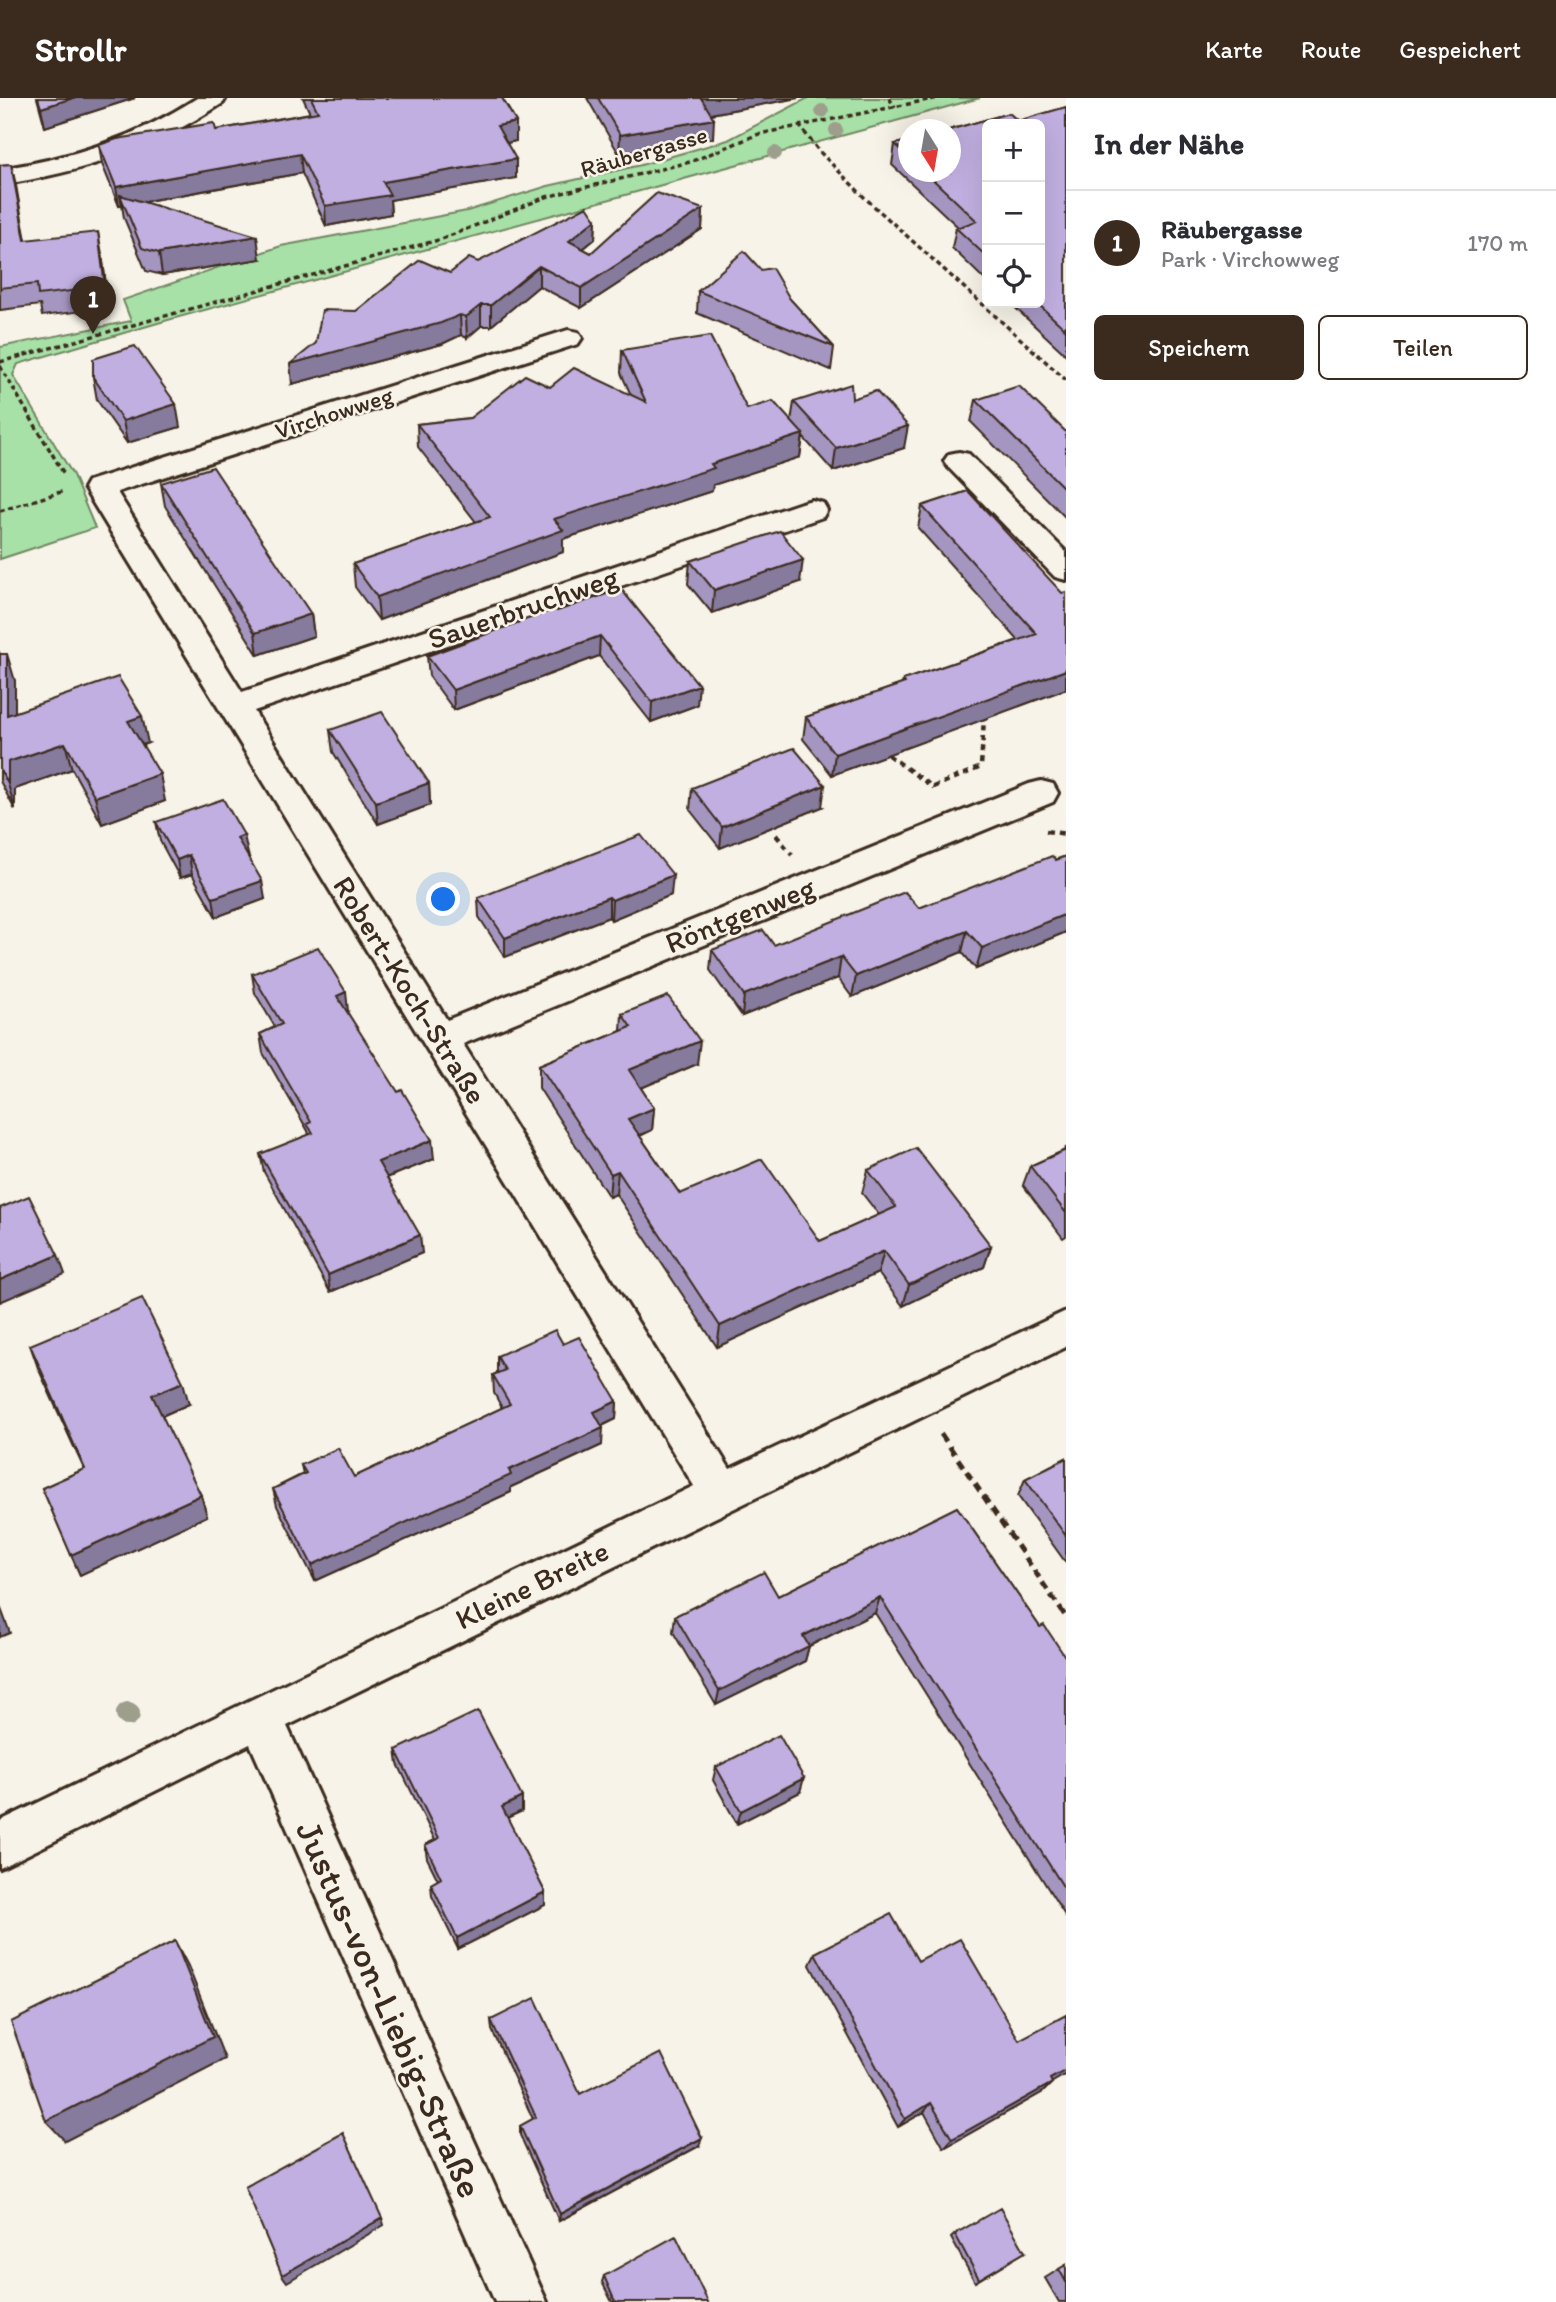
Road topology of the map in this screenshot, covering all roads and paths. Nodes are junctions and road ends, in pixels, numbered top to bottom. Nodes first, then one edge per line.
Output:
1 (214, 98) edge
2 (889, 98) edge
3 (938, 98) edge
4 (895, 107) junction
5 (799, 125) junction
6 (0, 177) edge
7 (982, 300) edge
8 (990, 308) edge
9 (568, 338) dead end
10 (0, 364) edge
11 (1066, 380) edge
12 (959, 461) dead end
13 (99, 488) junction
14 (812, 510) dead end
15 (0, 511) edge
16 (1066, 570) edge
17 (234, 706) junction
18 (984, 718) edge
19 (888, 755) edge
20 (1041, 793) dead end
21 (440, 1038) junction
22 (1066, 1328) edge
23 (917, 1398) junction
24 (721, 1493) junction
25 (1066, 1617) edge
26 (260, 1716) junction
27 (0, 1845) edge
28 (520, 2302) edge

1 - 6 street
2 - 4 path
3 - 4 path, Räubergasse
4 - 5 path, Räubergasse
5 - 7 path
5 - 10 path, Räubergasse
8 - 11 path
9 - 13 street, Virchowweg
10 - 13 path
12 - 16 street
13 - 15 path
13 - 17 street, Robert-Koch-Straße
14 - 17 street, Sauerbruchweg
17 - 21 street, Robert-Koch-Straße
18 - 19 path
20 - 21 street, Röntgenweg
21 - 24 street, Robert-Koch-Straße
22 - 23 street, Kleine Breite
23 - 24 street, Kleine Breite
23 - 25 path
24 - 26 street, Kleine Breite
26 - 27 street, Kleine Breite
26 - 28 street, Justus-von-Liebig-Straße

